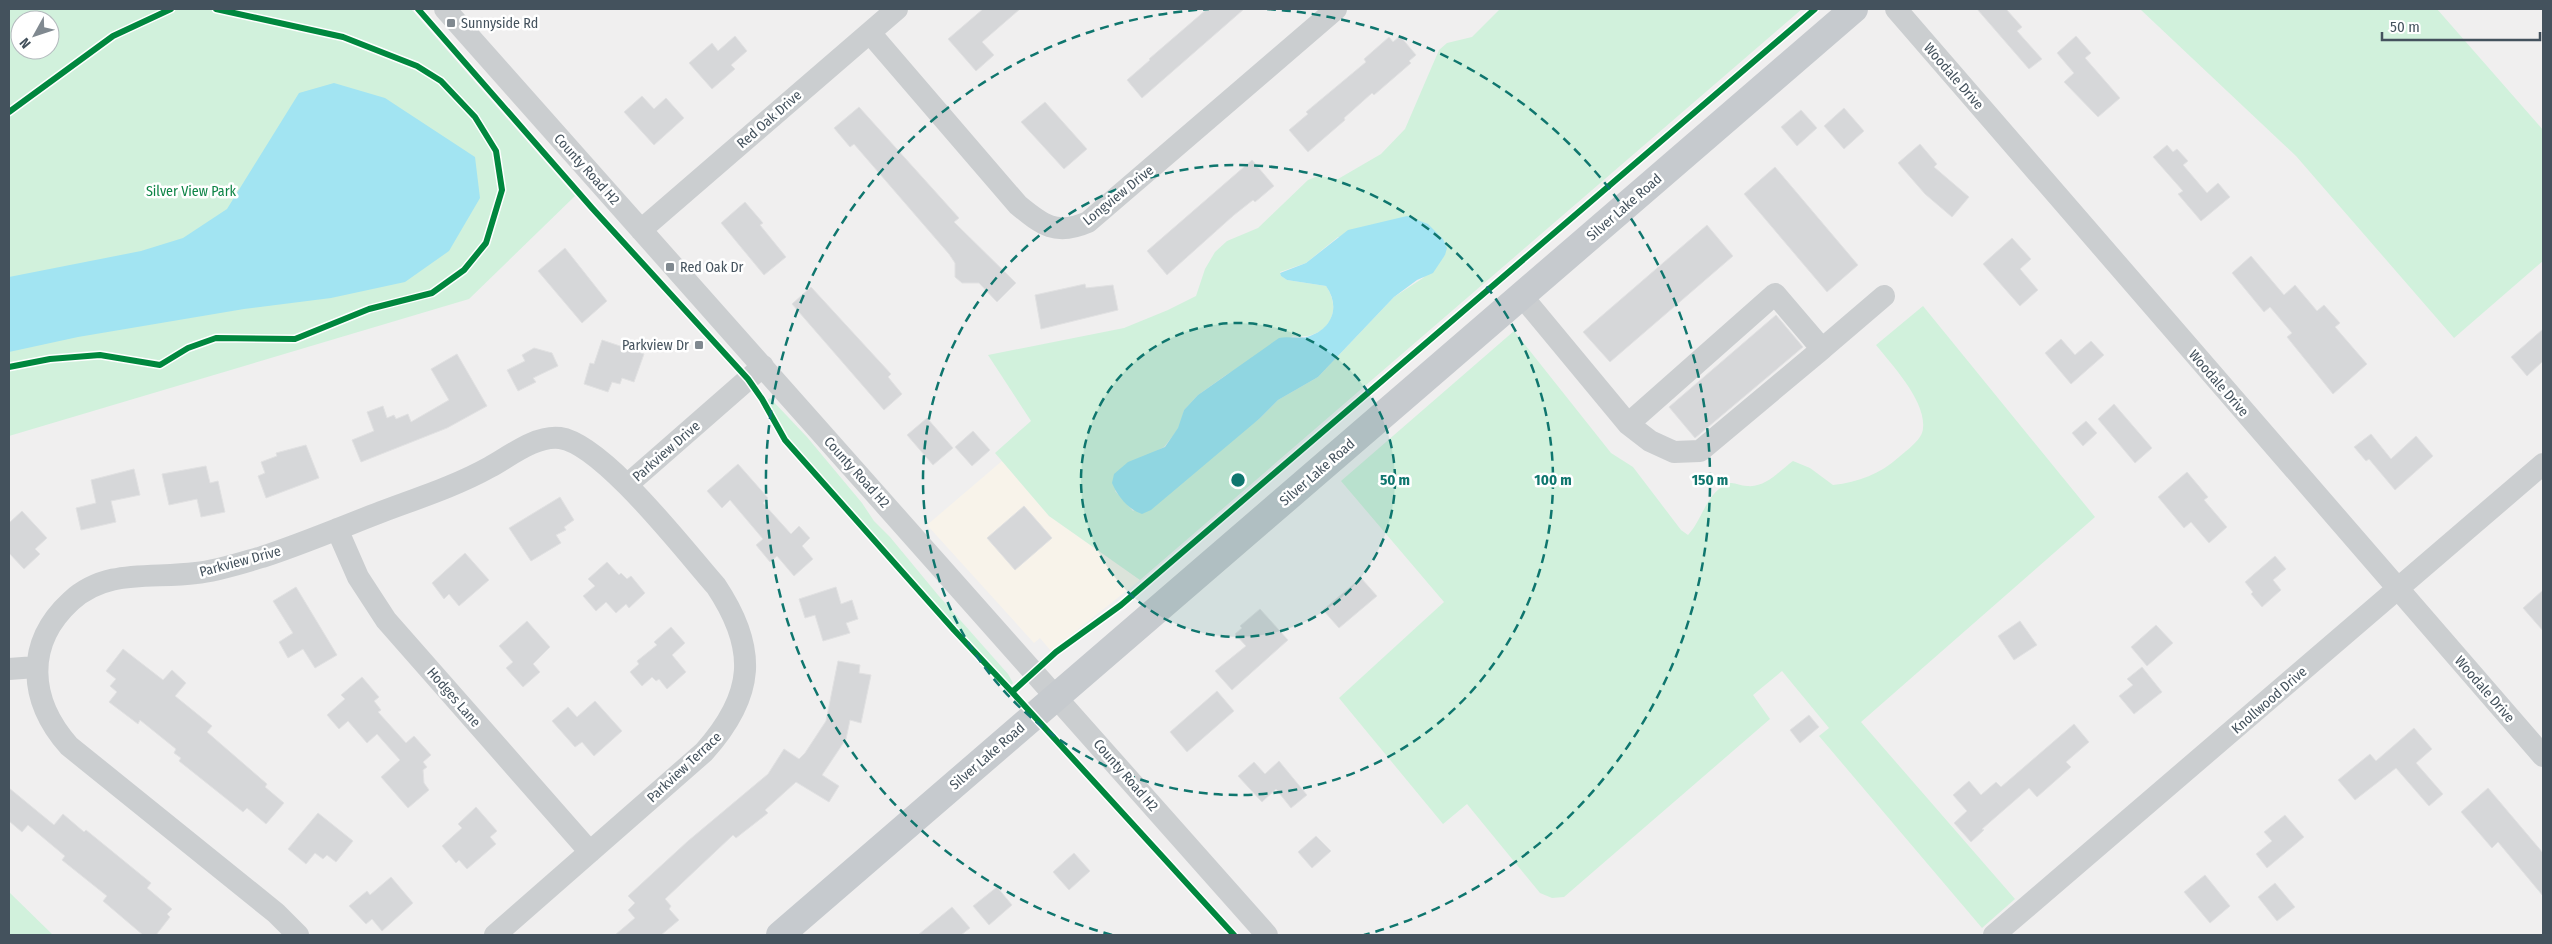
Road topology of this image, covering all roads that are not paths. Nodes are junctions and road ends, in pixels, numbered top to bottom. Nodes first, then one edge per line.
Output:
1 (445, 9) edge
2 (897, 9) edge
3 (1336, 9) edge
4 (1854, 9) edge
5 (1896, 9) edge
6 (870, 33) junction
7 (641, 230) junction
8 (1521, 295) junction
9 (1884, 296) dead end
10 (1822, 349) junction
11 (763, 366) junction
12 (1628, 424) junction
13 (2543, 464) edge
14 (627, 485) junction
15 (337, 529) junction
16 (2399, 590) junction
17 (36, 667) junction
18 (9, 669) edge
19 (1057, 697) junction
20 (2543, 756) edge
21 (590, 852) junction
22 (298, 935) edge
23 (495, 935) edge
24 (780, 935) edge
25 (1268, 935) edge
26 (1994, 935) edge

1 - 7 street, County Road H2
2 - 6 street, Red Oak Drive
3 - 6 street, Longview Drive
4 - 8 main road, Silver Lake Road
5 - 16 street, Woodale Drive
6 - 7 street, Red Oak Drive
7 - 11 street, County Road H2
8 - 12 street
8 - 19 main road, Silver Lake Road
9 - 10 street
10 - 12 street
10 - 12 street
11 - 14 street, Parkview Drive
11 - 19 street, County Road H2
13 - 16 street, Knollwood Drive
14 - 15 street, Parkview Drive
14 - 21 street, Parkview Terrace
15 - 17 street, Parkview Drive
15 - 21 street, Hodges Lane
16 - 20 street, Woodale Drive
16 - 26 street, Knollwood Drive
17 - 18 street
17 - 22 street, Parkview Drive
19 - 24 main road, Silver Lake Road
19 - 25 street, County Road H2
21 - 23 street, Parkview Terrace

